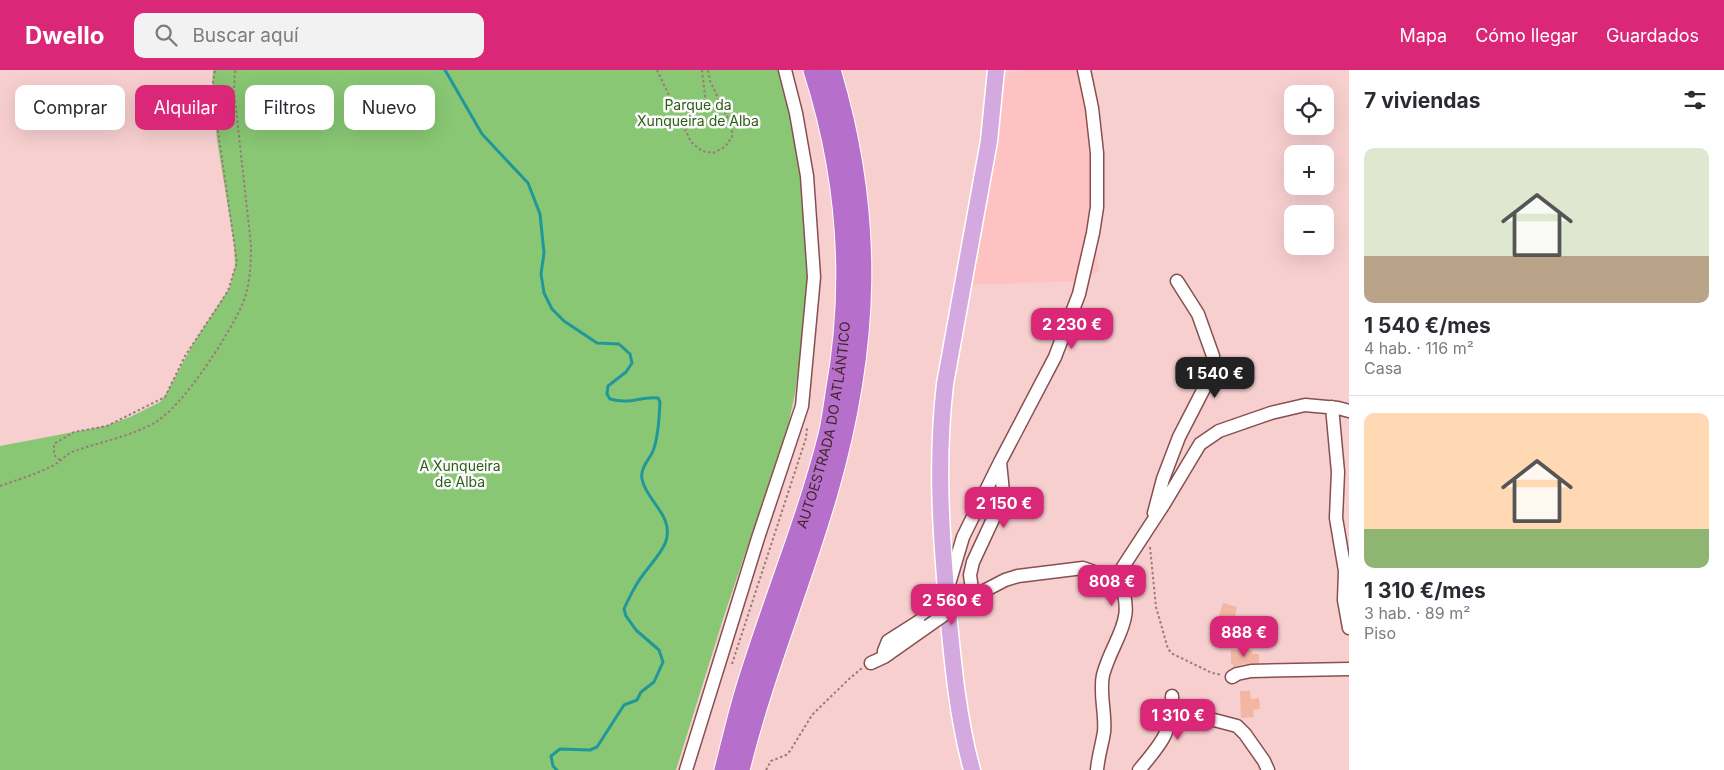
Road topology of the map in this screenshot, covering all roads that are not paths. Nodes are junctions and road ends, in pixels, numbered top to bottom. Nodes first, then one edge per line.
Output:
1 (785, 70) edge
2 (813, 70) edge
3 (831, 70) edge
4 (988, 70) edge
5 (996, 70) edge
6 (1084, 70) edge
7 (1177, 281) dead end
8 (1332, 407) junction
9 (1349, 411) edge
10 (1000, 462) junction
11 (1149, 527) junction
12 (1117, 576) junction
13 (973, 597) junction
14 (943, 599) junction
15 (1349, 628) edge
16 (884, 657) junction
17 (871, 663) road end
18 (1349, 669) edge
19 (1232, 677) road end
20 (1172, 696) dead end
21 (1171, 714) junction
22 (686, 770) edge
23 (724, 770) edge
24 (740, 770) edge
25 (963, 770) edge
26 (972, 770) edge
27 (1097, 770) edge
28 (1139, 770) edge
29 (1268, 770) edge

1 - 22 street
2 - 23 highway, AUTOESTRADA DO ATLÁNTICO
3 - 24 highway, AUTOESTRADA DO ATLÁNTICO
4 - 14 main road
5 - 14 main road
6 - 10 street
7 - 11 street
8 - 9 street
8 - 11 street
8 - 15 street
10 - 13 street
10 - 14 street
11 - 12 street
12 - 13 street
12 - 27 street
13 - 16 street, bridge
14 - 16 street
14 - 25 main road
14 - 26 main road
16 - 17 street
18 - 19 street
20 - 21 street
21 - 28 street
21 - 29 street

